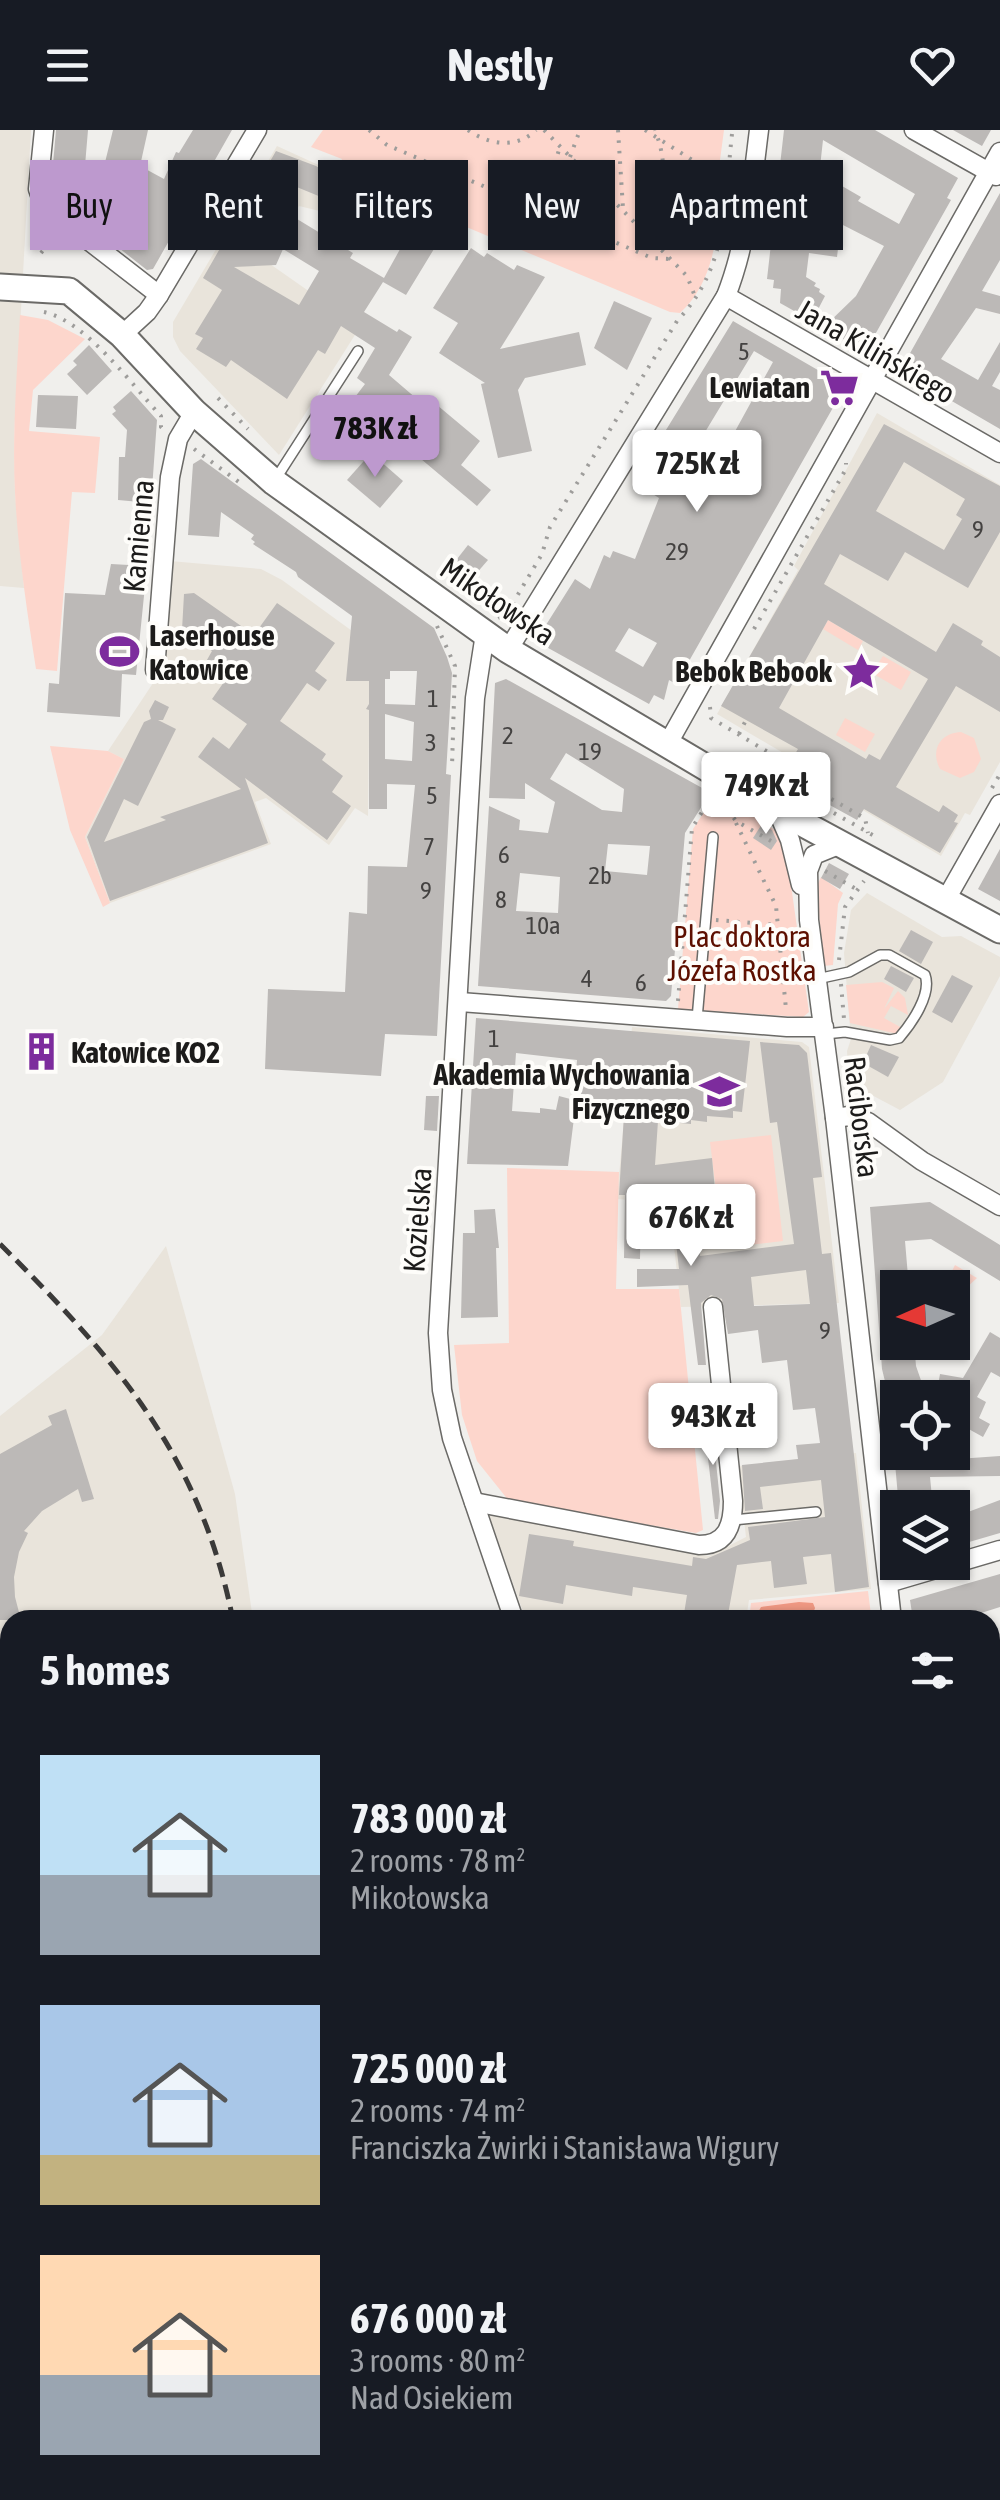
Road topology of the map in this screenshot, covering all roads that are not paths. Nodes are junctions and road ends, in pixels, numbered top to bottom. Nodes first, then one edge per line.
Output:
1 (44, 130) edge
2 (257, 130) edge
3 (758, 130) edge
4 (914, 130) edge
5 (1000, 152) edge
6 (995, 176) edge
7 (0, 288) edge
8 (159, 296) junction
9 (726, 296) junction
10 (122, 335) junction
11 (358, 351) dead end
12 (873, 380) junction
13 (194, 412) junction
14 (1000, 453) edge
15 (274, 482) junction
16 (488, 625) junction
17 (508, 650) junction
18 (155, 670) dead end
19 (667, 745) junction
20 (996, 796) edge
21 (785, 799) junction
22 (714, 837) dead end
23 (841, 844) junction
24 (946, 901) junction
25 (809, 920) junction
26 (1000, 930) edge
27 (817, 979) junction
28 (460, 1002) junction
29 (697, 1019) junction
30 (824, 1030) junction
31 (836, 1118) junction
32 (1000, 1206) edge
33 (714, 1307) dead end
34 (474, 1502) junction
35 (816, 1512) dead end
36 (734, 1520) junction
37 (1000, 1550) edge
38 (888, 1582) junction
39 (511, 1610) edge
40 (891, 1610) edge

1 - 8 street
2 - 8 street
3 - 9 street
4 - 6 street
5 - 6 street
6 - 12 street
7 - 10 main road, Mikołowska
8 - 10 street
9 - 12 street, Jana Kilińskiego
9 - 17 street
10 - 13 main road, Mikołowska
11 - 15 lane
12 - 14 street, Jana Kilińskiego
12 - 19 street
13 - 15 main road, Mikołowska
13 - 18 street, Kamienna
15 - 16 main road, Mikołowska
16 - 17 main road, Mikołowska
16 - 28 street, Kozielska
17 - 19 main road, Mikołowska
19 - 21 main road, Mikołowska
20 - 24 street
21 - 23 main road, Mikołowska
21 - 25 street, Raciborska
22 - 29 lane
23 - 24 main road, Mikołowska
23 - 25 street, Raciborska
24 - 26 main road, Mikołowska
25 - 27 street, Raciborska
27 - 30 street, Raciborska
27 - 30 lane
28 - 29 street
28 - 34 street, Kozielska
29 - 30 street
30 - 31 street, Raciborska
31 - 32 street
31 - 38 street, Raciborska
33 - 36 street
34 - 36 street
34 - 39 street, Kozielska
35 - 36 lane
37 - 38 street
38 - 40 street, Raciborska

